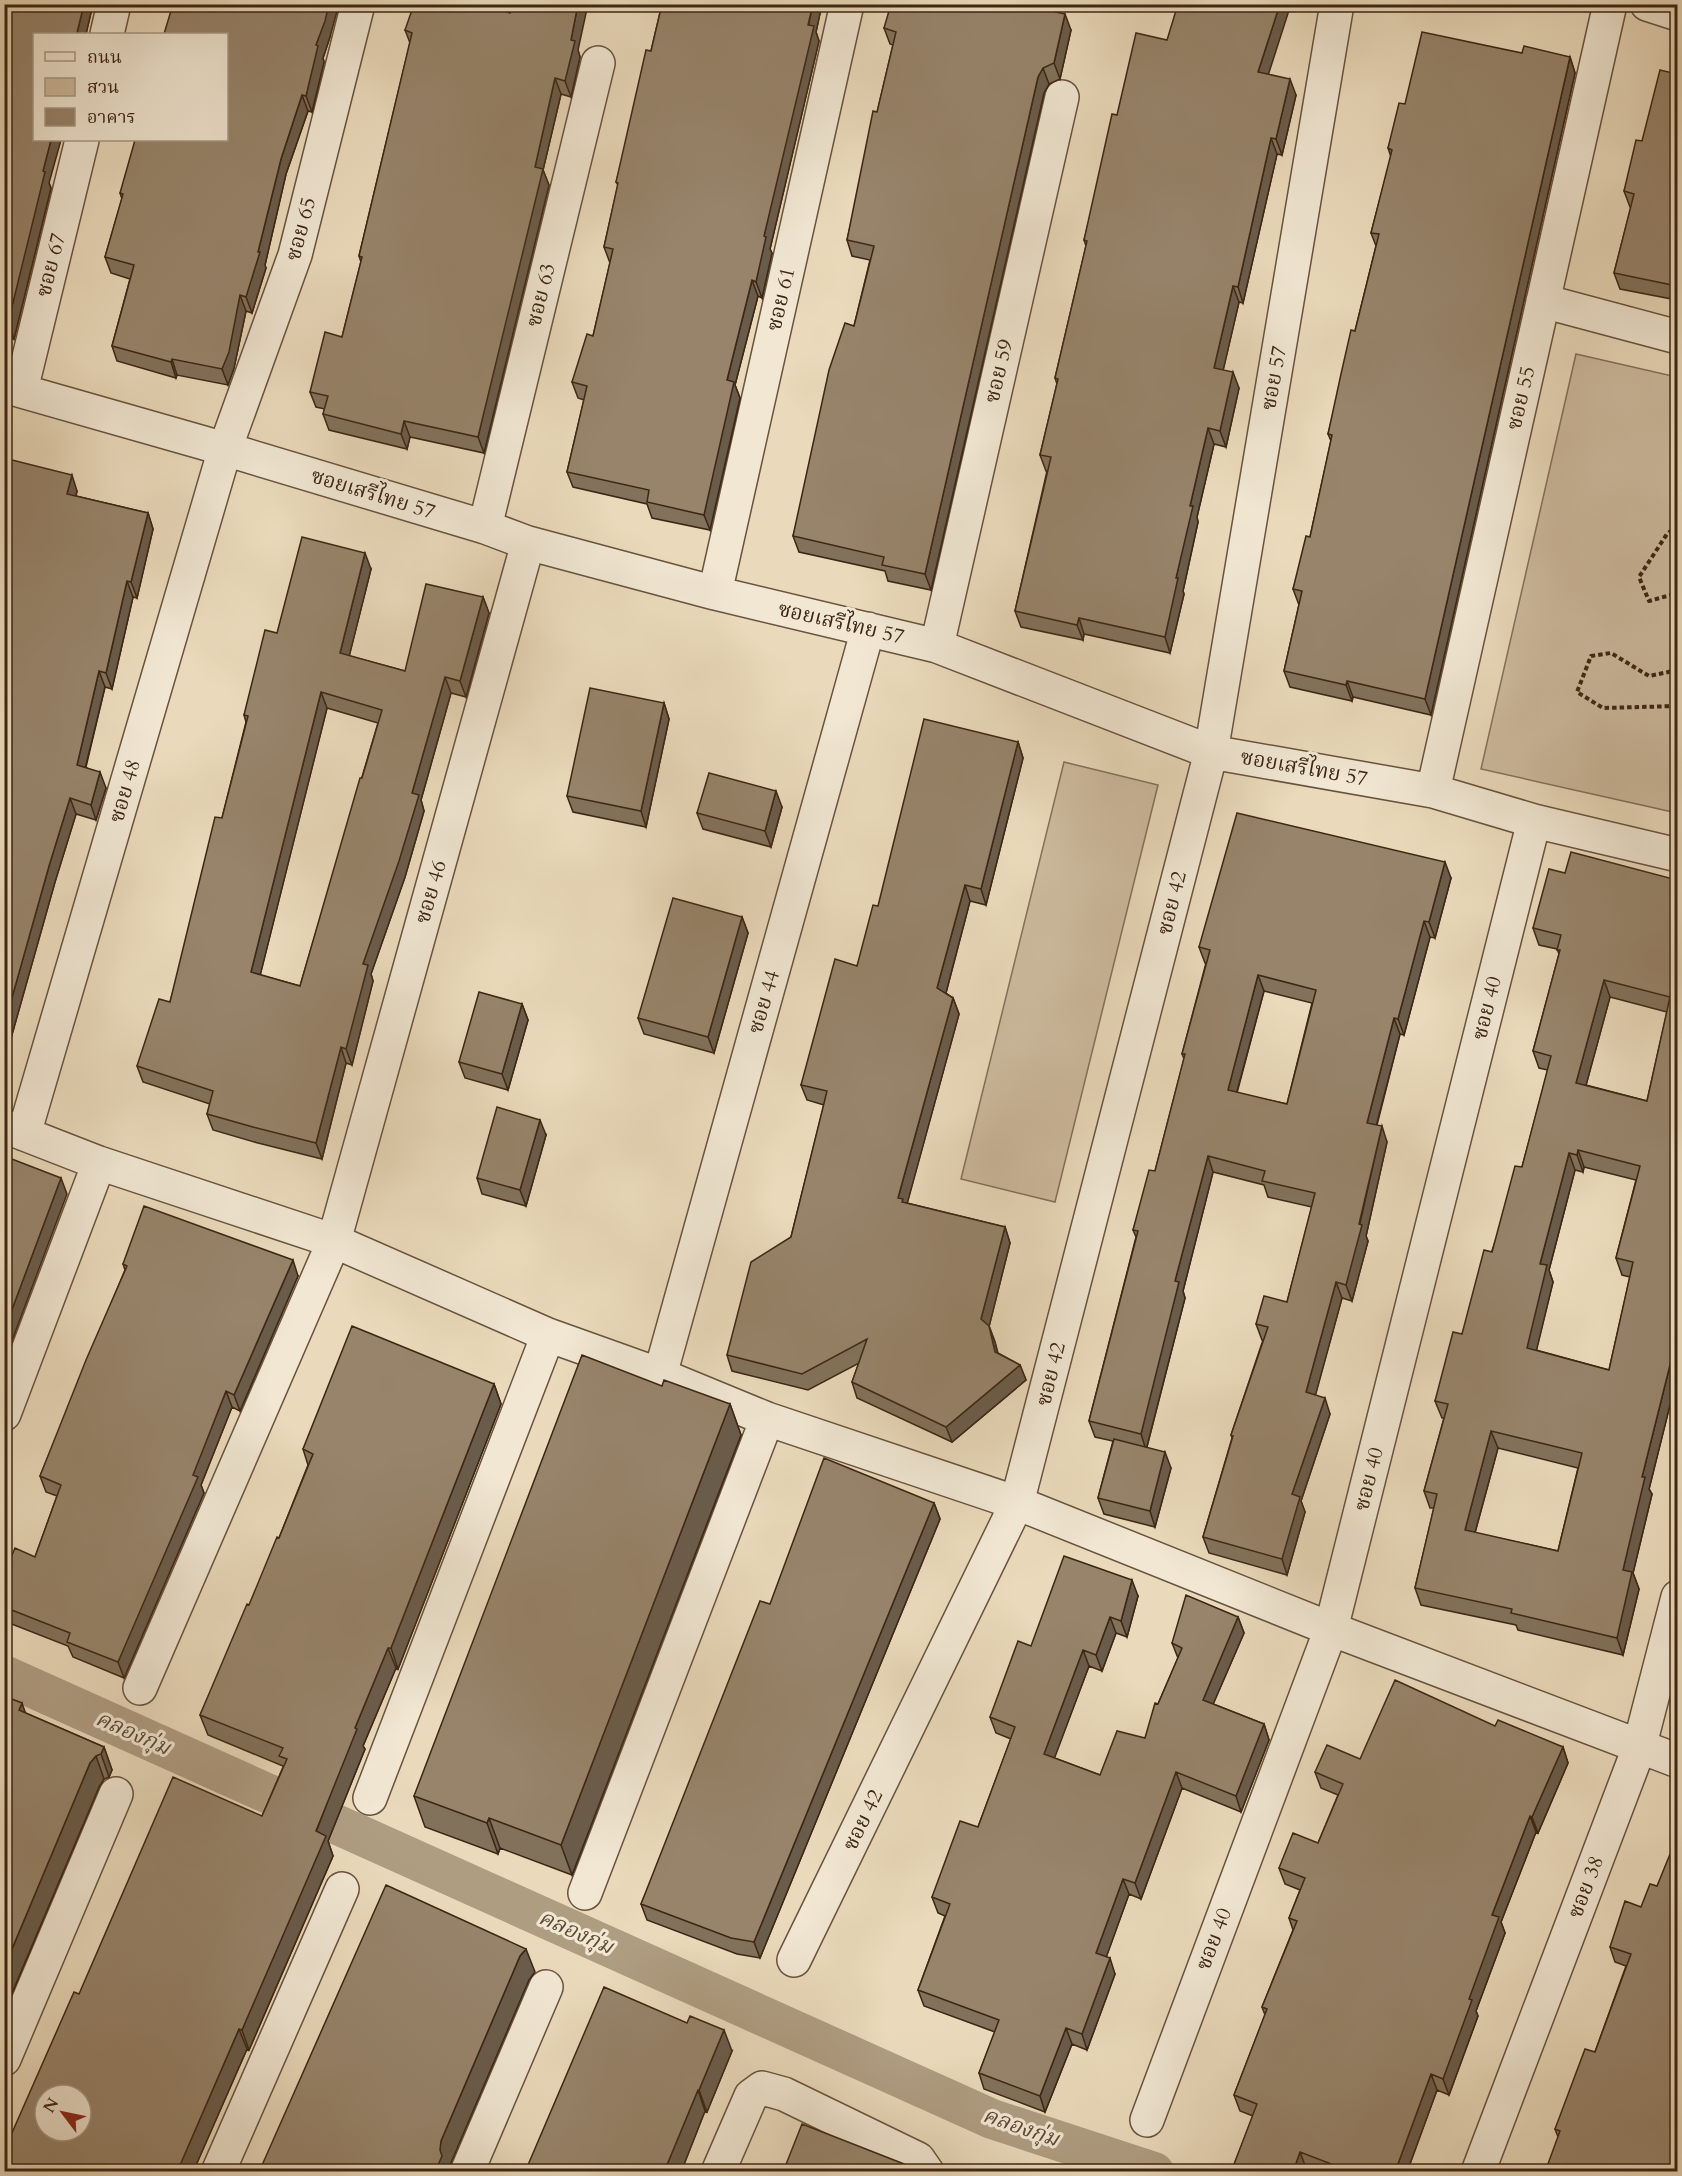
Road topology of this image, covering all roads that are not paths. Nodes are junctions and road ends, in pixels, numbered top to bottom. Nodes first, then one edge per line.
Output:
1 (114, 4) edge
2 (358, 4) edge
3 (847, 4) edge
4 (1337, 4) edge
5 (1610, 4) edge
6 (1647, 4) edge
7 (1677, 14) edge
8 (107, 33) edge
9 (598, 63) dead end
10 (1062, 97) dead end
11 (82, 141) edge
12 (1543, 301) junction
13 (1677, 337) edge
14 (13, 388) edge
15 (225, 449) junction
16 (485, 527) junction
17 (528, 543) junction
18 (715, 593) junction
19 (868, 629) junction
20 (937, 646) junction
21 (1211, 752) junction
22 (1433, 791) junction
23 (1534, 821) junction
24 (1677, 855) edge
25 (14, 1130) edge
26 (99, 1163) junction
27 (334, 1241) junction
28 (548, 1335) junction
29 (660, 1375) junction
30 (4, 1414) edge
31 (767, 1419) junction
32 (1017, 1503) junction
33 (1677, 1598) edge
34 (1331, 1629) junction
35 (140, 1689) dead end
36 (1639, 1748) junction
37 (1677, 1761) edge
38 (116, 1794) dead end
39 (370, 1798) dead end
40 (342, 1889) dead end
41 (585, 1893) dead end
42 (794, 1960) dead end
43 (546, 1987) dead end
44 (4, 2060) edge
45 (1147, 2120) dead end
46 (218, 2172) edge
47 (467, 2172) edge
48 (718, 2172) edge
49 (927, 2172) edge
50 (1478, 2172) edge

1 - 8 street
2 - 15 street, ซอย 65
3 - 18 street, ซอย 61
4 - 21 street, ซอย 57
5 - 12 street, ซอย 55
6 - 7 street
9 - 16 street, ซอย 63
10 - 20 street, ซอย 59
11 - 14 street, ซอย 67
12 - 13 street
12 - 22 street, ซอย 55
14 - 15 street, ซอยเสรีไทย 57
15 - 16 street, ซอยเสรีไทย 57
15 - 25 street, ซอย 48
16 - 17 street, ซอยเสรีไทย 57
17 - 18 street, ซอยเสรีไทย 57
17 - 27 street, ซอย 46
18 - 19 street, ซอยเสรีไทย 57
19 - 20 street, ซอยเสรีไทย 57
19 - 29 street, ซอย 44
20 - 21 street, ซอยเสรีไทย 57
21 - 22 street, ซอยเสรีไทย 57
21 - 32 street, ซอย 42
22 - 23 street, ซอยเสรีไทย 57
23 - 24 street, ซอยเสรีไทย 57
23 - 34 street, ซอย 40
25 - 26 street
26 - 27 street
26 - 30 street
27 - 28 street
27 - 35 street, ซอย 46
28 - 29 street
28 - 39 street
29 - 31 street
31 - 32 street
31 - 41 street
32 - 34 street
32 - 42 street, ซอย 42
33 - 36 street, ซอย 38
34 - 36 street
34 - 45 street, ซอย 40
36 - 37 street
36 - 50 street, ซอย 38
38 - 44 street
40 - 46 street
43 - 47 street
48 - 49 street

